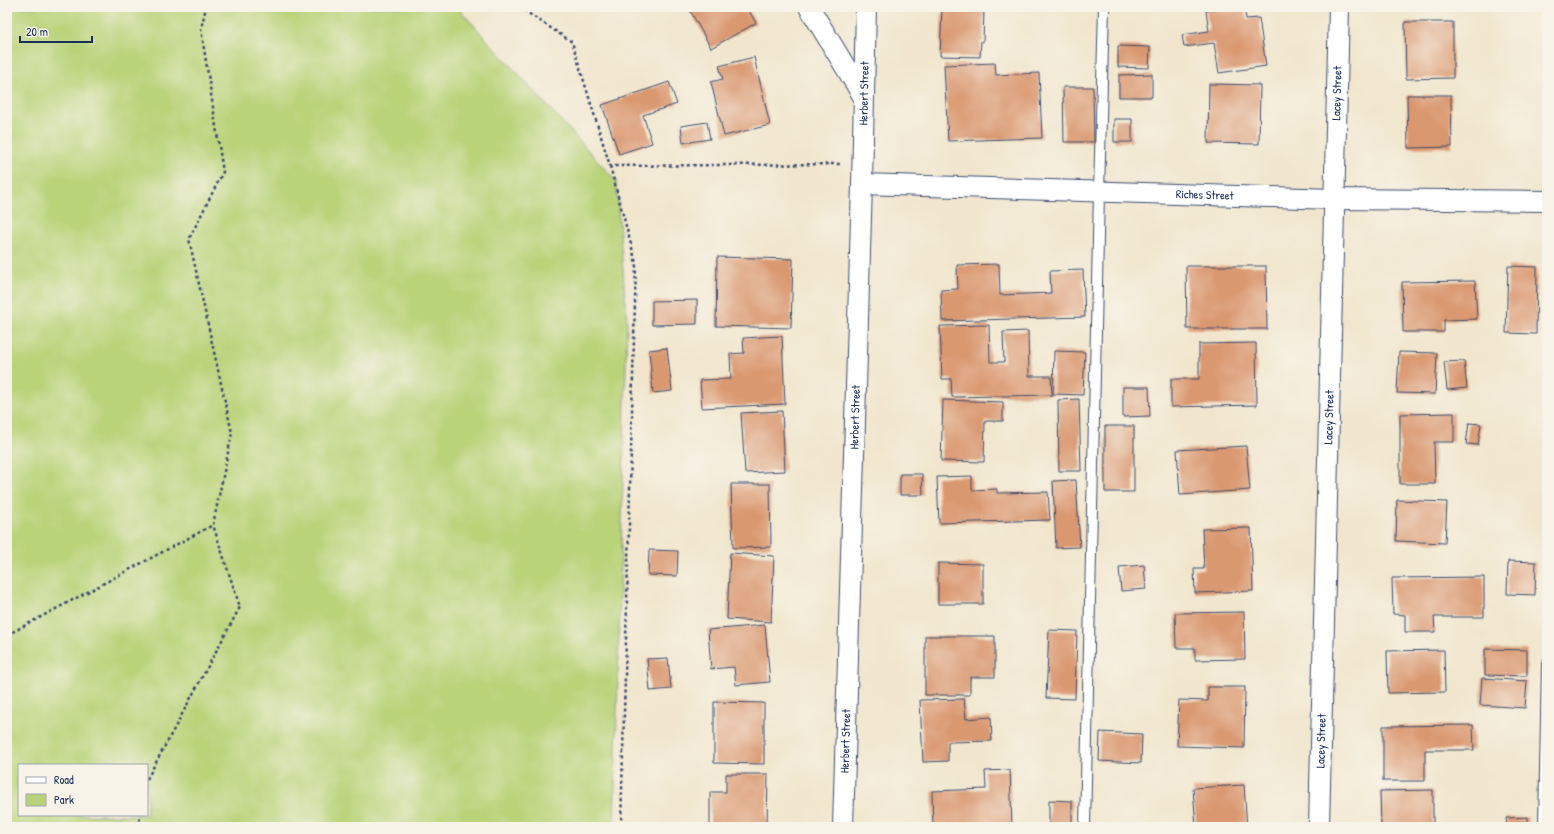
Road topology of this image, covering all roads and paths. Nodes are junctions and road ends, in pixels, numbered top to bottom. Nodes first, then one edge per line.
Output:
1 (206, 7) edge
2 (519, 7) edge
3 (809, 7) edge
4 (866, 7) edge
5 (1104, 7) edge
6 (1339, 7) edge
7 (863, 96) junction
8 (862, 164) junction
9 (610, 166) junction
10 (862, 184) junction
11 (1099, 192) junction
12 (1334, 199) junction
13 (1547, 201) edge
14 (213, 525) junction
15 (7, 636) edge
16 (1547, 663) edge
17 (148, 777) edge
18 (140, 816) edge
19 (140, 827) edge
20 (621, 827) edge
21 (842, 827) edge
22 (1085, 827) edge
23 (1319, 827) edge
24 (1544, 827) edge

1 - 14 path
2 - 9 path
3 - 7 street
4 - 7 street, Herbert Street
5 - 11 lane
6 - 12 street, Lacey Street
7 - 8 street, Herbert Street
8 - 9 path
8 - 10 street, Herbert Street
9 - 20 path
10 - 11 street, Riches Street
10 - 21 street, Herbert Street
11 - 12 street, Riches Street
11 - 22 lane
12 - 13 street, Riches Street
12 - 23 street, Lacey Street
14 - 15 path
14 - 17 path
16 - 24 lane
18 - 19 path

